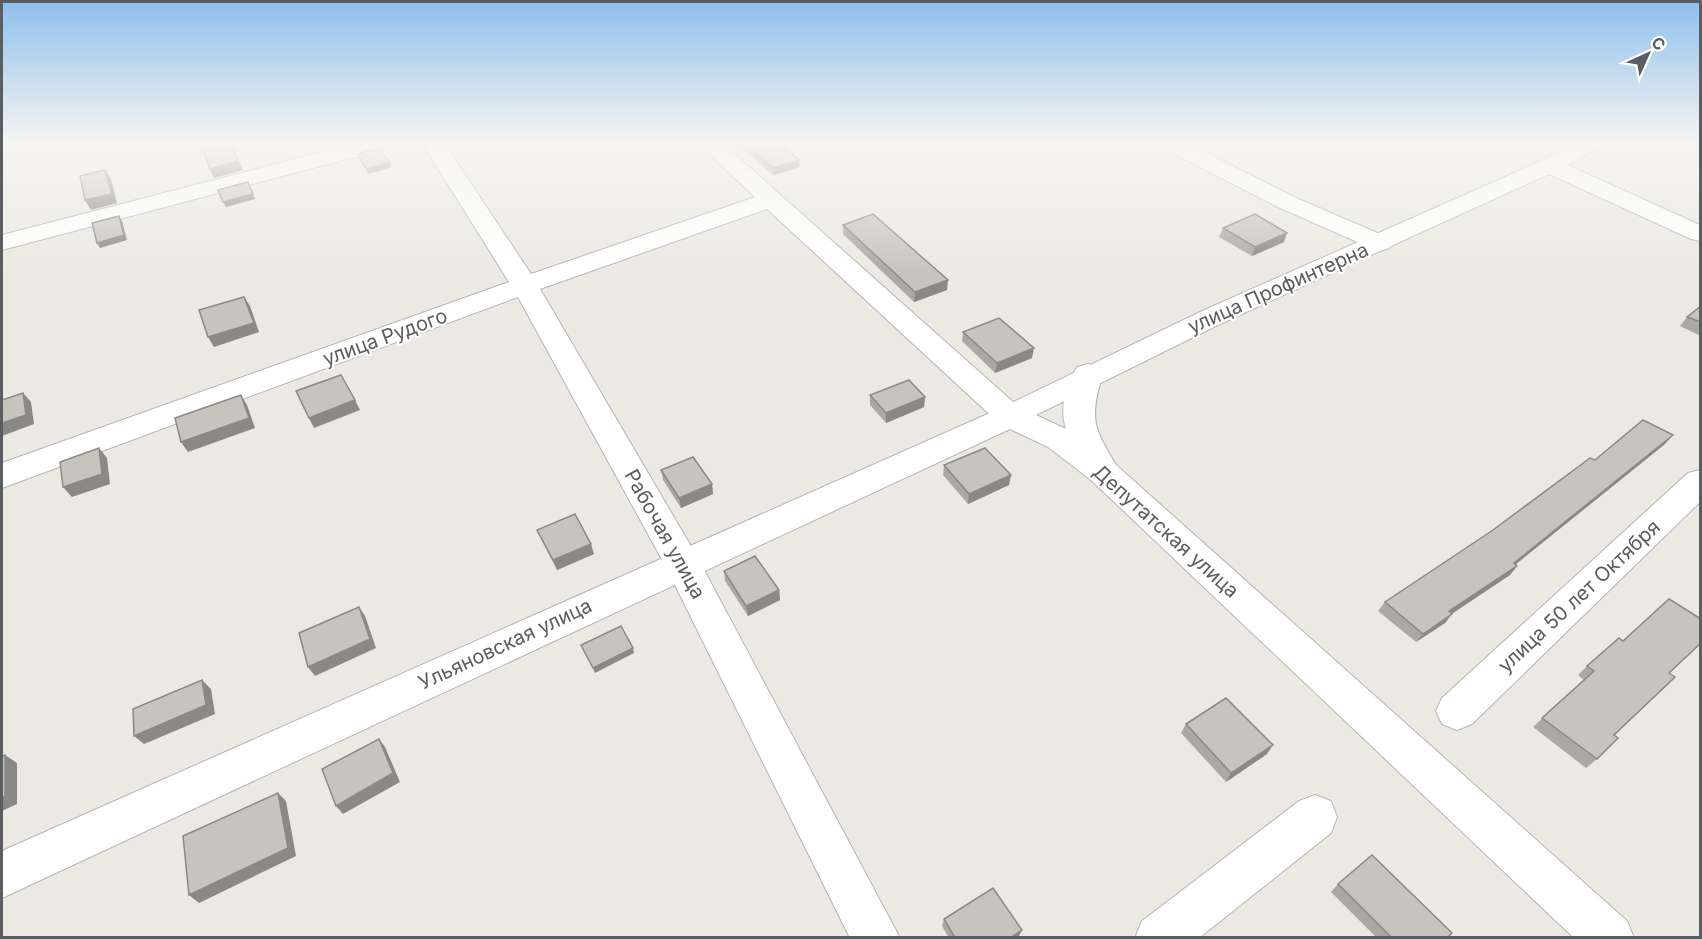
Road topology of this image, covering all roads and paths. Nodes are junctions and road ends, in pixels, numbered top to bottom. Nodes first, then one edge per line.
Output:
1 (215, 187) edge
2 (461, 187) edge
3 (756, 187) edge
4 (1256, 187) edge
5 (1503, 187) edge
6 (1596, 187) edge
7 (770, 200) junction
8 (1701, 234) edge
9 (2, 243) edge
10 (1380, 243) junction
11 (525, 285) junction
12 (1088, 374) junction
13 (1010, 416) junction
14 (1103, 472) junction
15 (2, 476) edge
16 (1701, 482) edge
17 (682, 563) junction
18 (1457, 711) dead end
19 (1315, 817) dead end
20 (2, 875) edge
21 (876, 938) edge
22 (1159, 938) edge
23 (1610, 938) edge

1 - 9 street
2 - 11 street, Рабочая улица
3 - 7 street, Депутатская улица
4 - 10 street
5 - 10 street, улица Профинтерна
6 - 8 street
7 - 11 street, улица Рудого
7 - 13 street, Депутатская улица
10 - 12 street, улица Профинтерна
11 - 15 street, улица Рудого
11 - 17 street, Рабочая улица
12 - 13 street, улица Профинтерна
12 - 14 street
13 - 14 street, Депутатская улица
13 - 17 street, Ульяновская улица
14 - 23 street, Депутатская улица
16 - 18 street, улица 50 лет Октября
17 - 20 street, Ульяновская улица
17 - 21 street, Рабочая улица
19 - 22 street

